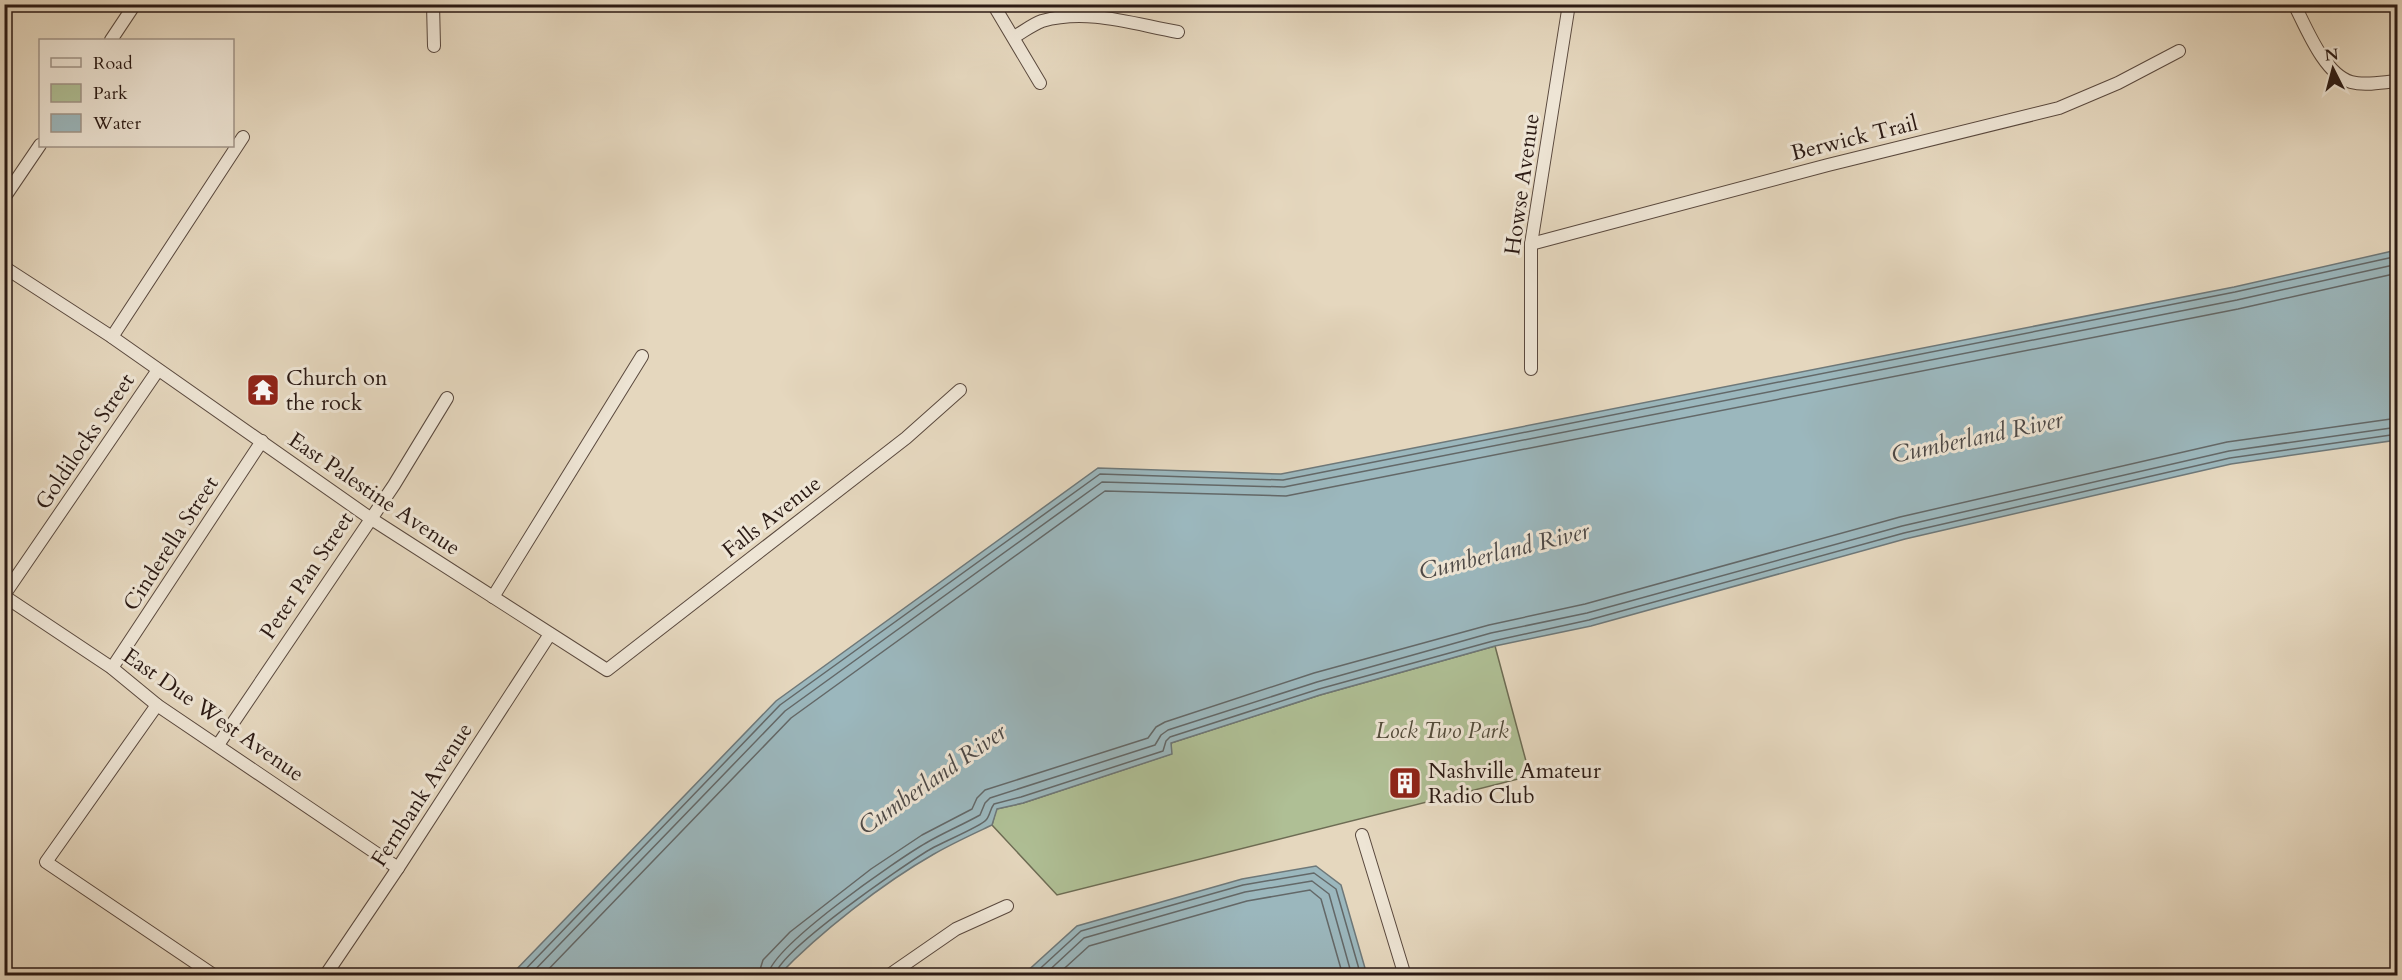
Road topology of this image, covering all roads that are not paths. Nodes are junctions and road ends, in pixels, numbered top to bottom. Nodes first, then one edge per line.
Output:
1 (135, 4) edge
2 (433, 4) edge
3 (993, 4) edge
4 (1569, 4) edge
5 (2294, 4) edge
6 (1178, 32) dead end
7 (1014, 37) junction
8 (112, 39) edge
9 (434, 46) dead end
10 (2179, 51) dead end
11 (2392, 81) edge
12 (1040, 83) dead end
13 (243, 137) dead end
14 (39, 146) edge
15 (4, 198) edge
16 (1531, 244) junction
17 (4, 267) edge
18 (112, 338) junction
19 (642, 356) dead end
20 (1531, 369) dead end
21 (158, 370) junction
22 (960, 390) dead end
23 (447, 398) dead end
24 (262, 441) junction
25 (370, 518) junction
26 (4, 596) edge
27 (493, 597) junction
28 (550, 634) junction
29 (112, 668) junction
30 (605, 669) joint
31 (158, 705) junction
32 (218, 745) junction
33 (1362, 835) dead end
34 (398, 868) junction
35 (1007, 906) dead end
36 (215, 975) edge
37 (325, 975) edge
38 (888, 975) edge
39 (1405, 975) edge

1 - 8 street
2 - 9 street
3 - 7 street
4 - 16 street, Howse Avenue
5 - 11 street
6 - 7 street
7 - 12 street
10 - 16 street, Berwick Trail
13 - 18 street
14 - 15 street
16 - 20 street, Howse Avenue
17 - 18 street, East Palestine Avenue
18 - 21 street, East Palestine Avenue
19 - 27 street
21 - 24 street, East Palestine Avenue
21 - 26 street, Goldilocks Street
22 - 30 street, Falls Avenue
23 - 25 street, Peter Pan Street
24 - 25 street, East Palestine Avenue
24 - 29 street, Cinderella Street
25 - 27 street, East Palestine Avenue
25 - 32 street, Peter Pan Street
26 - 29 street, East Due West Avenue
27 - 28 street, East Palestine Avenue
28 - 30 street, East Palestine Avenue
28 - 34 street, Fernbank Avenue
29 - 31 street, East Due West Avenue
31 - 32 street, East Due West Avenue
31 - 36 street
32 - 34 street, East Due West Avenue
33 - 39 street
34 - 37 street, Fernbank Avenue
35 - 38 street

